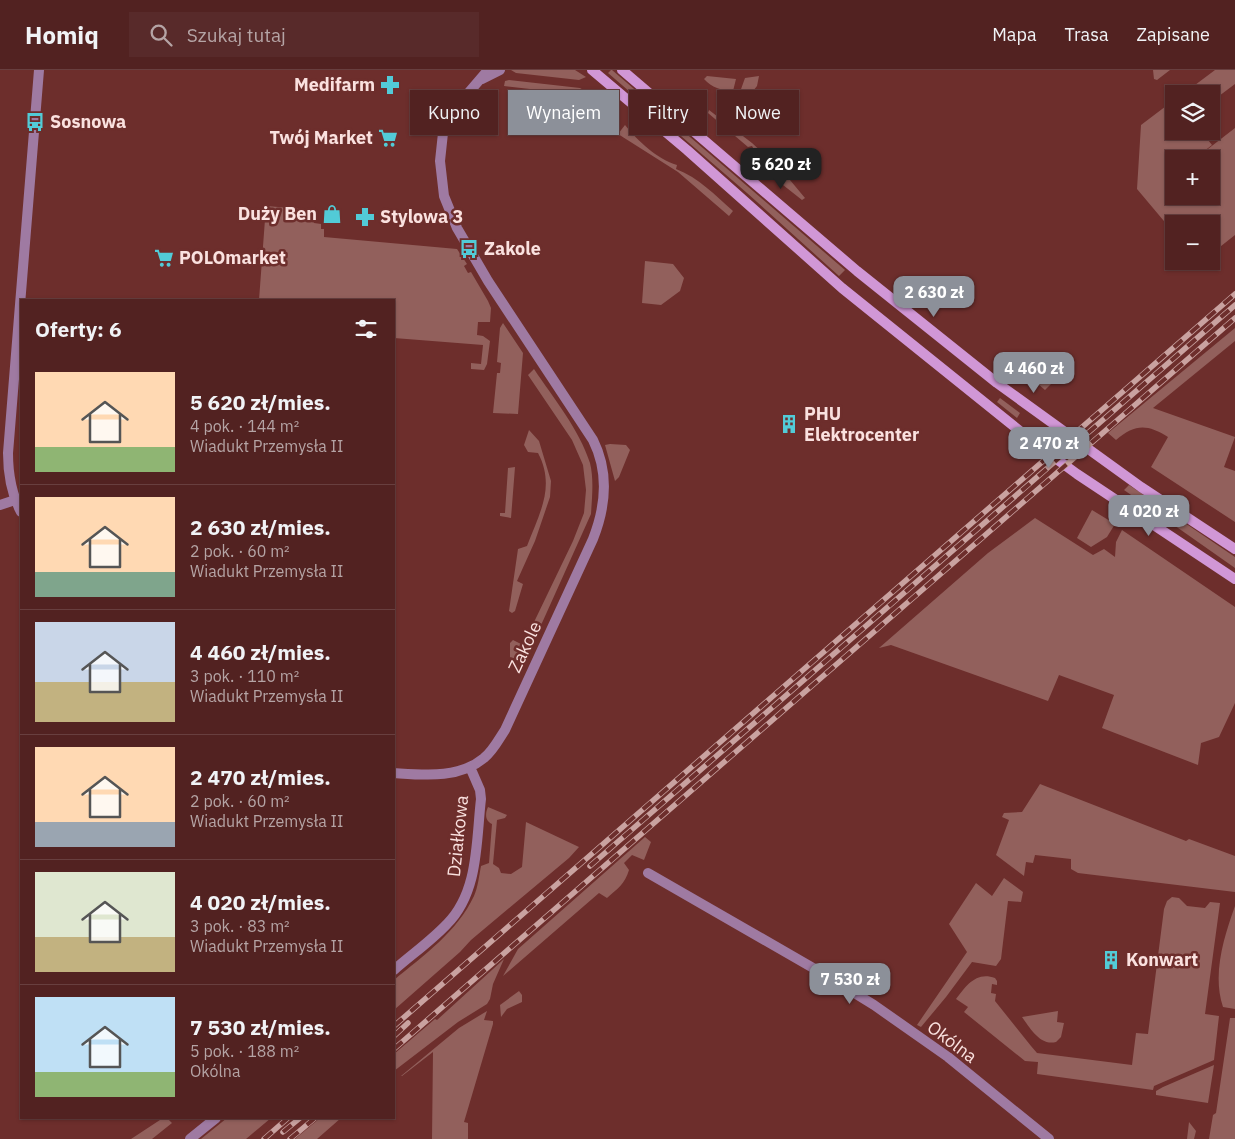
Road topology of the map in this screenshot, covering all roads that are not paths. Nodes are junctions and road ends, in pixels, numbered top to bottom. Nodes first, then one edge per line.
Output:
1 (39, 70) edge
2 (488, 70) edge
3 (500, 70) edge
4 (592, 70) edge
5 (622, 70) edge
6 (481, 80) junction
7 (20, 299) edge
8 (20, 305) edge
9 (15, 500) junction
10 (0, 505) edge
11 (20, 510) edge
12 (1235, 550) edge
13 (1235, 579) edge
14 (470, 767) junction
15 (395, 773) edge
16 (648, 874) dead end
17 (395, 969) edge
18 (215, 1119) edge
19 (190, 1139) edge
20 (1049, 1139) edge

1 - 7 street
2 - 6 street, Zakole
3 - 6 street, Zakole
4 - 13 main road
5 - 12 main road
6 - 14 street, Zakole
8 - 9 street
9 - 10 street
9 - 11 street
14 - 15 street
14 - 17 street, Działkowa
16 - 20 street, Okólna
18 - 19 street

